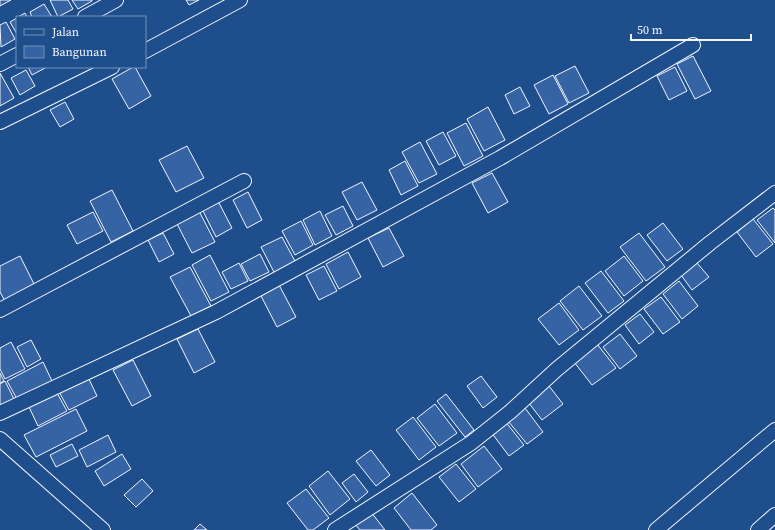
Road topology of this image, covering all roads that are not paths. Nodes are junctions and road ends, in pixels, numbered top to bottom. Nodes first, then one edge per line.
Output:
1 (116, 0) edge
2 (240, 0) edge
3 (87, 16) edge
4 (693, 45) dead end
5 (146, 50) edge
6 (16, 55) edge
7 (0, 64) edge
8 (110, 68) edge
9 (0, 122) edge
10 (244, 181) dead end
11 (775, 193) edge
12 (0, 310) edge
13 (0, 414) edge
14 (775, 430) edge
15 (0, 439) edge
16 (775, 515) edge
17 (103, 530) edge
18 (335, 530) edge
19 (656, 530) edge
20 (758, 530) edge

1 - 3 street
2 - 5 street
4 - 13 street
6 - 7 street
8 - 9 street
10 - 12 street
11 - 18 street
14 - 19 street
15 - 17 street
16 - 20 street

